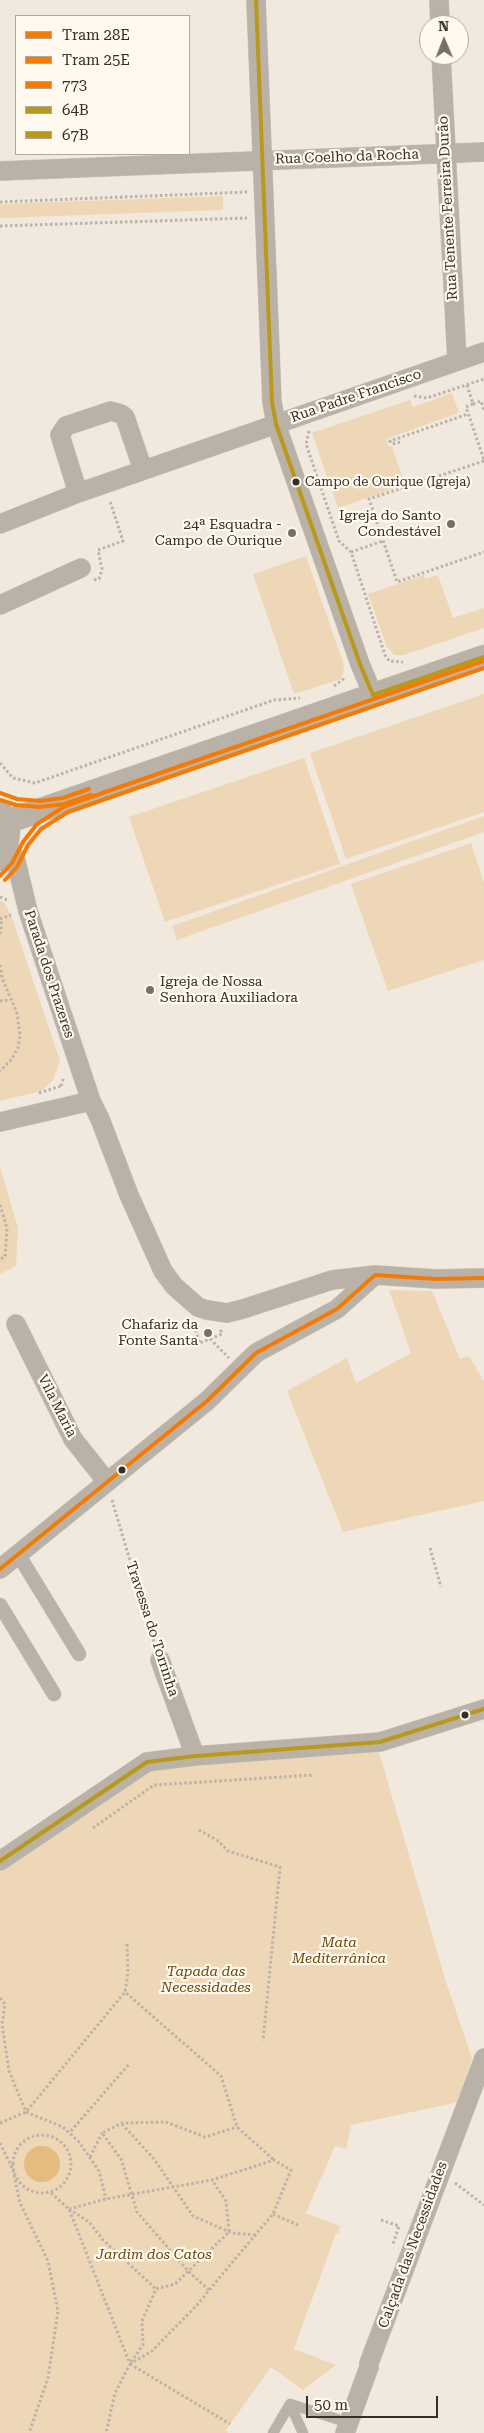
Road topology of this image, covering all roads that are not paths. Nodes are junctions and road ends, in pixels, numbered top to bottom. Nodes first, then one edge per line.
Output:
1 (256, 0) edge
2 (438, 0) edge
3 (439, 15) edge
4 (441, 65) edge
5 (484, 152) edge
6 (445, 153) junction
7 (262, 160) junction
8 (0, 170) edge
9 (484, 352) edge
10 (456, 361) junction
11 (276, 424) junction
12 (143, 470) junction
13 (78, 492) junction
14 (0, 524) edge
15 (81, 568) dead end
16 (0, 605) edge
17 (484, 657) edge
18 (373, 695) junction
19 (3, 816) edge
20 (3, 854) edge
21 (91, 1101) junction
22 (0, 1122) edge
23 (375, 1275) junction
24 (484, 1278) edge
25 (16, 1324) dead end
26 (106, 1482) junction
27 (18, 1554) junction
28 (0, 1569) edge
29 (0, 1606) edge
30 (79, 1654) dead end
31 (160, 1660) road end
32 (54, 1694) dead end
33 (484, 1709) edge
34 (195, 1756) junction
35 (0, 1861) edge
36 (484, 2058) edge
37 (290, 2404) junction
38 (347, 2428) edge
39 (273, 2433) edge
40 (302, 2433) edge

1 - 7 street
2 - 3 street
4 - 6 street, Rua Tenente Ferreira Durão
5 - 6 street, Rua Coelho da Rocha
6 - 7 street, Rua Coelho da Rocha
6 - 10 street, Rua Tenente Ferreira Durão
7 - 8 street, Rua Coelho da Rocha
7 - 11 street
9 - 10 street, Rua Padre Francisco
10 - 11 street, Rua Padre Francisco
11 - 12 street, Rua Padre Francisco
11 - 18 street
12 - 13 street, Rua Padre Francisco
12 - 13 street
13 - 14 street, Rua Padre Francisco
15 - 16 street
17 - 18 street
18 - 19 street
19 - 20 street
20 - 21 street, Parada dos Prazeres
21 - 22 street
21 - 23 street, Parada dos Prazeres
23 - 24 street
23 - 26 street
25 - 26 street, Vila Maria
26 - 27 street
27 - 28 street
27 - 30 street
29 - 32 street
31 - 34 street, Travessa do Torrinha
33 - 34 street
34 - 35 street
36 - 38 street, Calçada das Necessidades
37 - 38 lane
37 - 39 lane
37 - 40 lane

